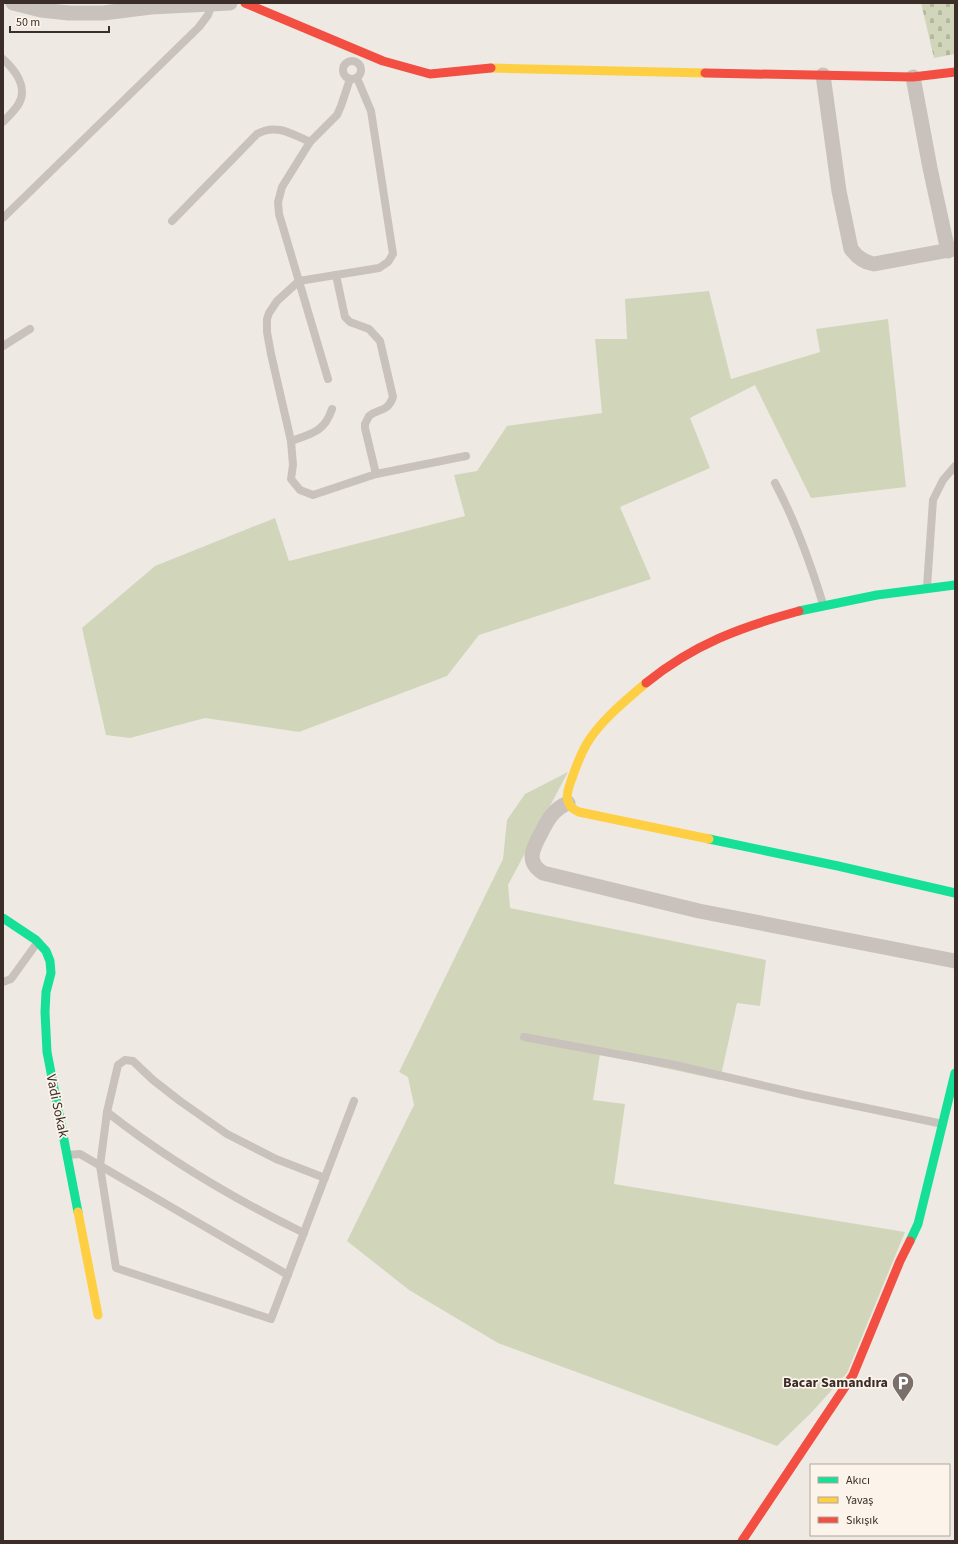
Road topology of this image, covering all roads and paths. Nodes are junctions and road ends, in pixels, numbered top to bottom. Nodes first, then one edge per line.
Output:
1 (13, 3) edge
2 (230, 3) edge
3 (246, 3) edge
4 (212, 4) junction
5 (340, 43) junction
6 (3, 58) edge
7 (383, 61) junction
8 (348, 63) junction
9 (361, 72) junction
10 (955, 72) edge
11 (823, 75) junction
12 (913, 77) junction
13 (3, 122) edge
14 (310, 142) junction
15 (3, 218) edge
16 (172, 221) dead end
17 (951, 250) edge
18 (336, 275) junction
19 (299, 281) junction
20 (30, 329) dead end
21 (3, 346) edge
22 (328, 379) dead end
23 (332, 409) dead end
24 (291, 441) junction
25 (466, 456) dead end
26 (955, 466) edge
27 (376, 474) junction
28 (775, 483) dead end
29 (955, 585) edge
30 (927, 588) junction
31 (823, 605) junction
32 (568, 803) junction
33 (955, 893) edge
34 (3, 918) edge
35 (38, 942) junction
36 (955, 961) edge
37 (3, 982) edge
38 (524, 1037) dead end
39 (955, 1072) edge
40 (354, 1101) dead end
41 (107, 1112) junction
42 (943, 1124) junction
43 (67, 1155) junction
44 (100, 1166) junction
45 (325, 1178) junction
46 (304, 1233) junction
47 (288, 1275) junction
48 (98, 1315) dead end
49 (742, 1541) edge

1 - 4 street
2 - 4 street
3 - 5 street
4 - 15 lane
5 - 7 street
5 - 8 lane
6 - 13 lane
7 - 9 lane
7 - 11 street
8 - 9 lane
8 - 9 lane
9 - 14 lane
9 - 18 lane
10 - 12 street
11 - 12 street
11 - 17 street
12 - 17 street
14 - 16 lane
14 - 19 lane
18 - 19 lane
18 - 27 lane
19 - 22 lane
19 - 24 lane
20 - 21 lane
23 - 24 lane
24 - 27 lane
25 - 27 lane
26 - 30 lane
28 - 31 lane
29 - 30 street
30 - 31 street
31 - 32 street
32 - 33 street
32 - 36 street
34 - 35 street, Vadi Sokak
35 - 37 lane
35 - 43 street, Vadi Sokak
38 - 42 lane
39 - 42 street
40 - 45 lane
41 - 44 lane
41 - 45 lane
41 - 46 lane
42 - 49 street
43 - 44 lane
43 - 48 street, Vadi Sokak
44 - 47 lane
44 - 47 lane
45 - 46 lane
46 - 47 lane

